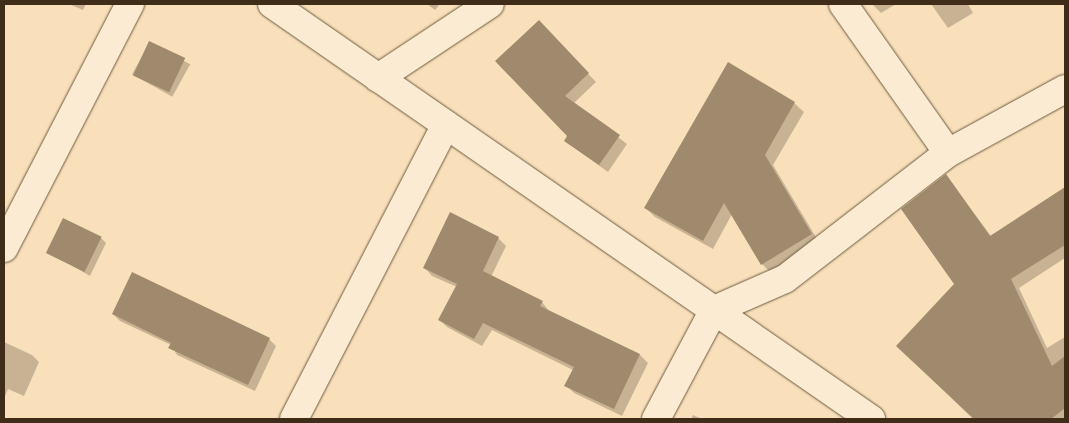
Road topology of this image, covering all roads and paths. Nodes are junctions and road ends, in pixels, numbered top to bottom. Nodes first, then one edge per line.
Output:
1 (130, 4) edge
2 (272, 4) edge
3 (490, 4) edge
4 (843, 4) edge
5 (378, 78) junction
6 (1065, 90) edge
7 (446, 125) junction
8 (948, 152) junction
9 (4, 248) edge
10 (714, 310) junction
11 (294, 419) edge
12 (656, 419) edge
13 (871, 419) edge

1 - 9 street
2 - 5 street
3 - 5 street
4 - 8 street
5 - 7 street
6 - 8 street
7 - 10 street
7 - 11 street
8 - 10 street
10 - 12 street
10 - 13 street

